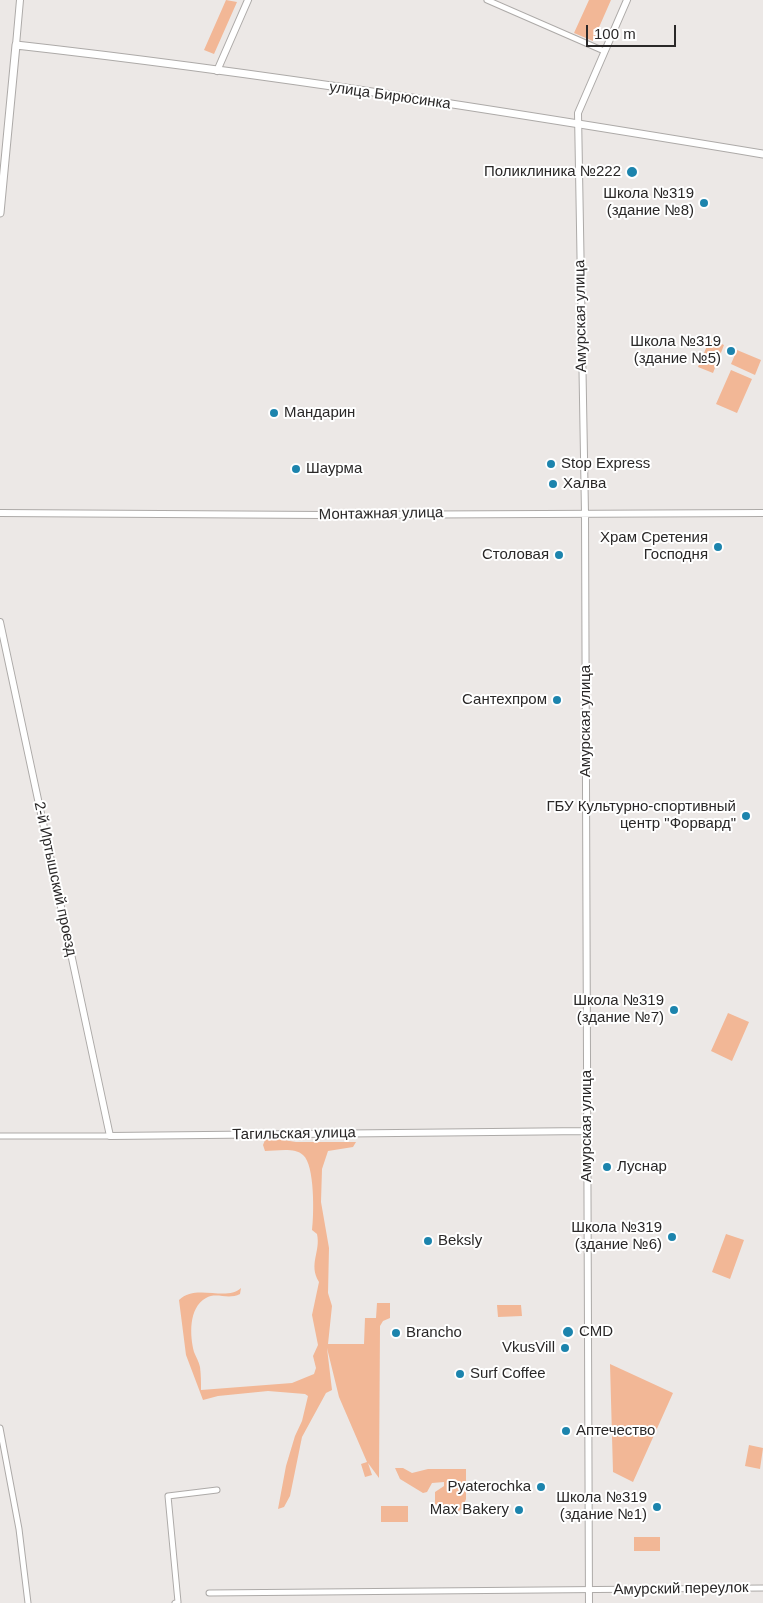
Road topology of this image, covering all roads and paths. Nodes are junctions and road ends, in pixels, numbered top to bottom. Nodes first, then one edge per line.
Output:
1 (20, 0) edge
2 (248, 0) edge
3 (488, 0) edge
4 (627, 0) edge
5 (16, 45) junction
6 (604, 51) junction
7 (217, 71) junction
8 (578, 123) junction
9 (763, 154) edge
10 (0, 213) edge
11 (0, 513) edge
12 (763, 513) edge
13 (585, 514) junction
14 (0, 622) edge
15 (587, 1130) junction
16 (0, 1136) edge
17 (110, 1136) junction
18 (0, 1428) edge
19 (217, 1490) dead end
20 (763, 1588) edge
21 (589, 1590) junction
22 (209, 1593) dead end
23 (28, 1603) edge
24 (175, 1603) edge
25 (590, 1603) edge

1 - 5 street
2 - 7 street
3 - 6 street
4 - 6 street, Амурская улица
5 - 7 main road, улица Бирюсинка
5 - 10 main road
6 - 8 street, Амурская улица
7 - 8 main road, улица Бирюсинка
8 - 9 main road, улица Бирюсинка
8 - 13 street, Амурская улица
11 - 13 street, Монтажная улица
12 - 13 street, Монтажная улица
13 - 15 street, Амурская улица
14 - 17 street, 2-й Иртышский проезд
15 - 17 street, Тагильская улица
15 - 21 street, Амурская улица
16 - 17 street, Тагильская улица
18 - 23 street
19 - 24 street
20 - 21 street, Амурский переулок
21 - 22 street, Амурский переулок
21 - 25 street, Амурская улица

